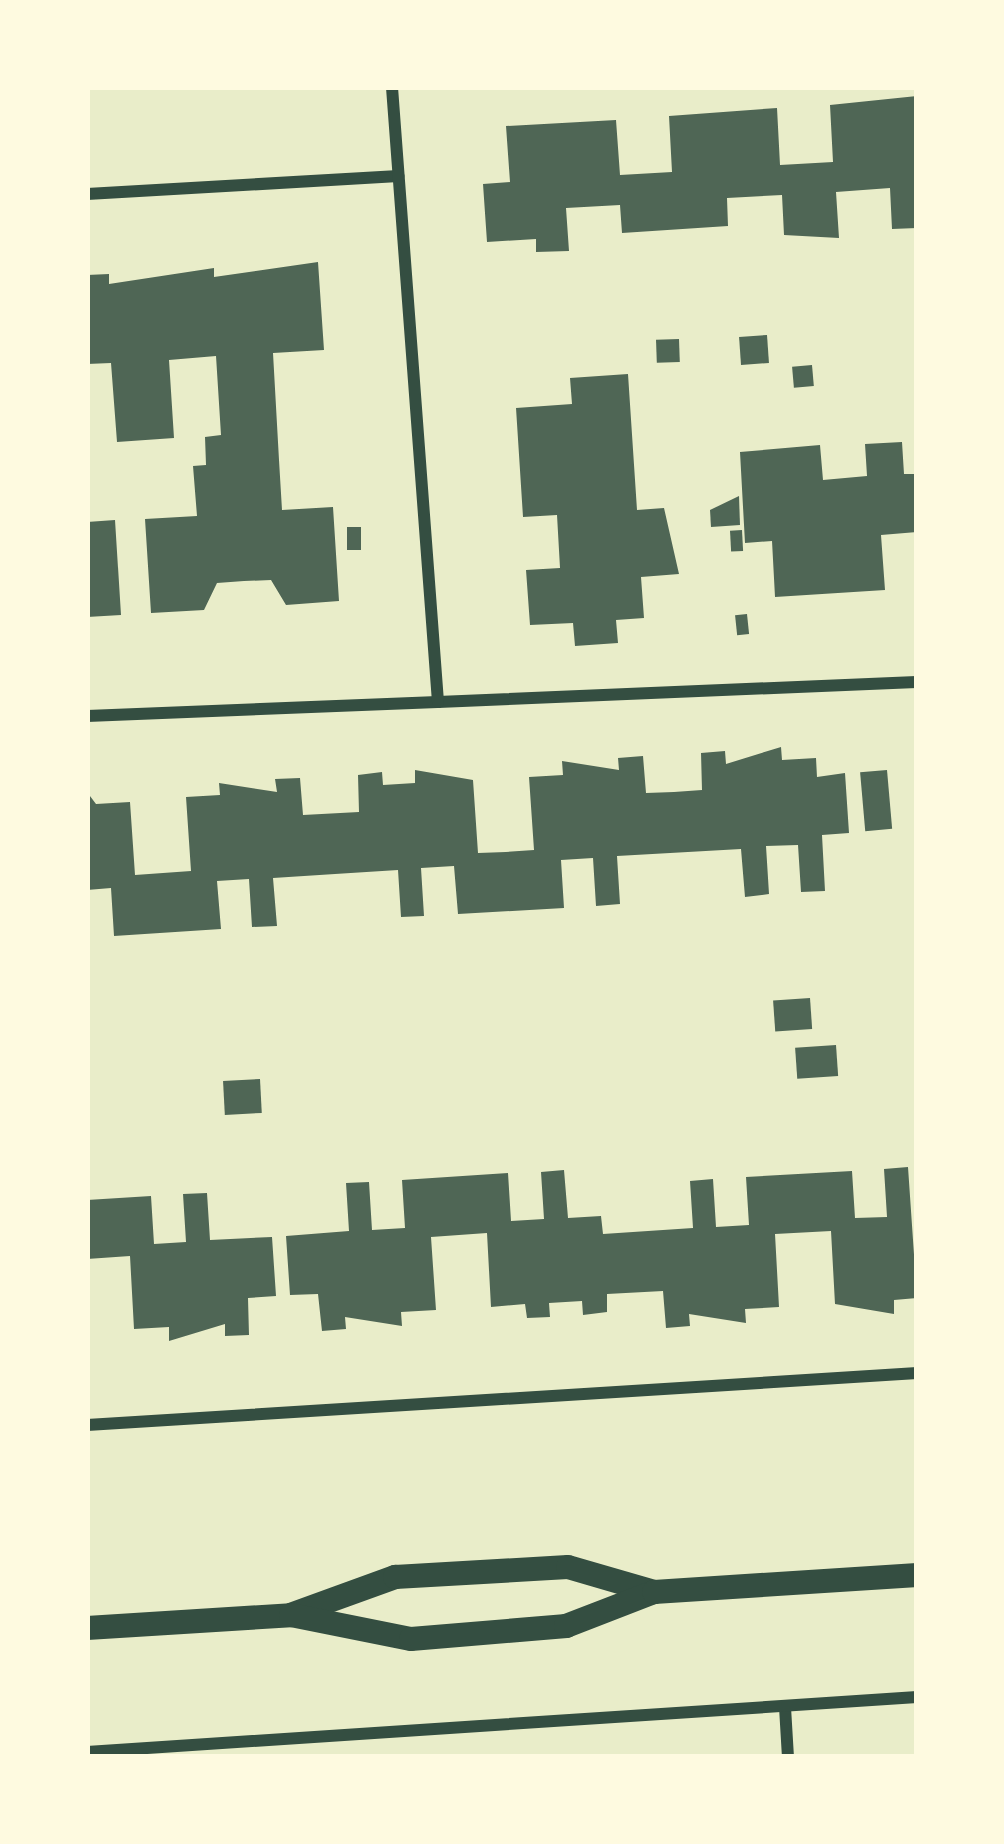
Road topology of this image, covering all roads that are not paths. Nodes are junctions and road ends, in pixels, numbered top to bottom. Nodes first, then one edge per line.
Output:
1 (392, 87) edge
2 (398, 176) junction
3 (87, 194) edge
4 (917, 682) edge
5 (438, 702) junction
6 (87, 716) edge
7 (917, 1373) edge
8 (87, 1424) edge
9 (917, 1575) edge
10 (654, 1592) junction
11 (291, 1615) junction
12 (87, 1628) edge
13 (917, 1697) edge
14 (785, 1707) junction
15 (87, 1752) edge
16 (788, 1757) edge

1 - 2 street
2 - 3 street
2 - 5 street
4 - 5 street
5 - 6 street
7 - 8 street
9 - 10 main road
10 - 11 main road
10 - 11 main road
11 - 12 main road
13 - 14 street
14 - 15 street
14 - 16 street

